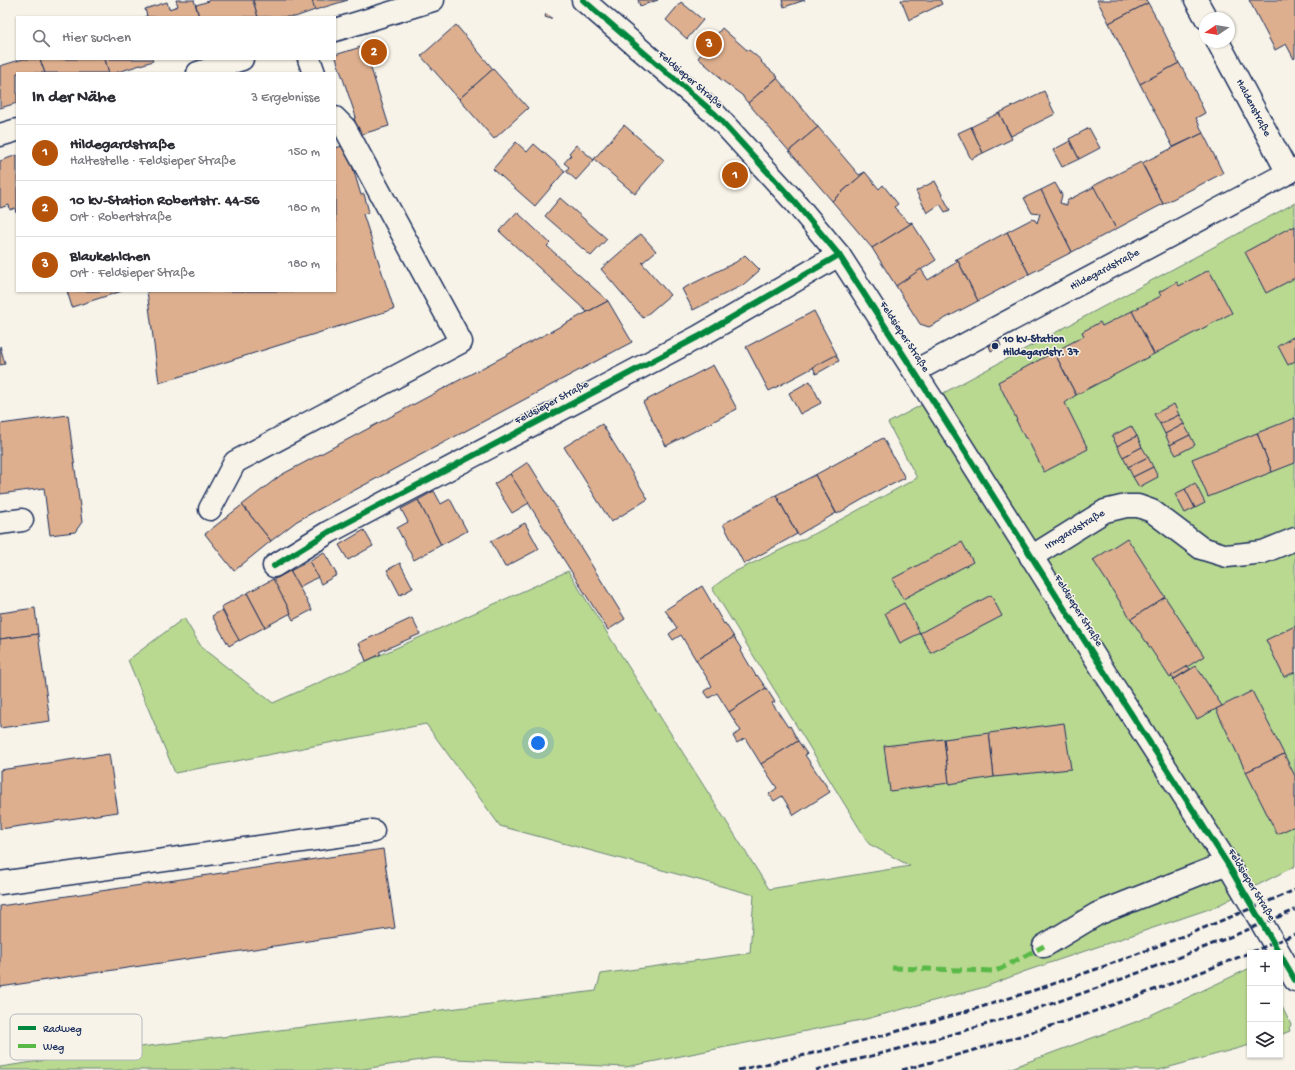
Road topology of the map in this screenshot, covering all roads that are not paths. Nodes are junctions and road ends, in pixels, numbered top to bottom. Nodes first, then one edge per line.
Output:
1 (433, 0) edge
2 (583, 0) edge
3 (1196, 0) edge
4 (1203, 12) edge
5 (336, 30) edge
6 (1221, 48) edge
7 (239, 60) edge
8 (309, 60) edge
9 (201, 72) edge
10 (314, 72) edge
11 (336, 119) edge
12 (16, 130) edge
13 (0, 135) edge
14 (1291, 171) edge
15 (839, 255) junction
16 (915, 371) junction
17 (210, 509) dead end
18 (22, 520) dead end
19 (0, 523) edge
20 (1295, 539) edge
21 (1031, 557) junction
22 (274, 566) dead end
23 (373, 831) dead end
24 (1227, 863) junction
25 (0, 883) edge
26 (1044, 946) dead end
27 (1295, 980) edge

1 - 5 street
2 - 15 street, Feldsieper Straße
3 - 4 street
6 - 14 street, Haldenstraße
7 - 9 street
8 - 10 street
11 - 17 street
12 - 13 street
14 - 16 street, Hildegardstraße
15 - 16 street, Feldsieper Straße
15 - 22 street, Feldsieper Straße
16 - 21 street, Feldsieper Straße
18 - 19 street
20 - 21 street, Irmgardstraße
21 - 24 street, Feldsieper Straße
23 - 25 street
24 - 26 street
24 - 27 street, Feldsieper Straße

